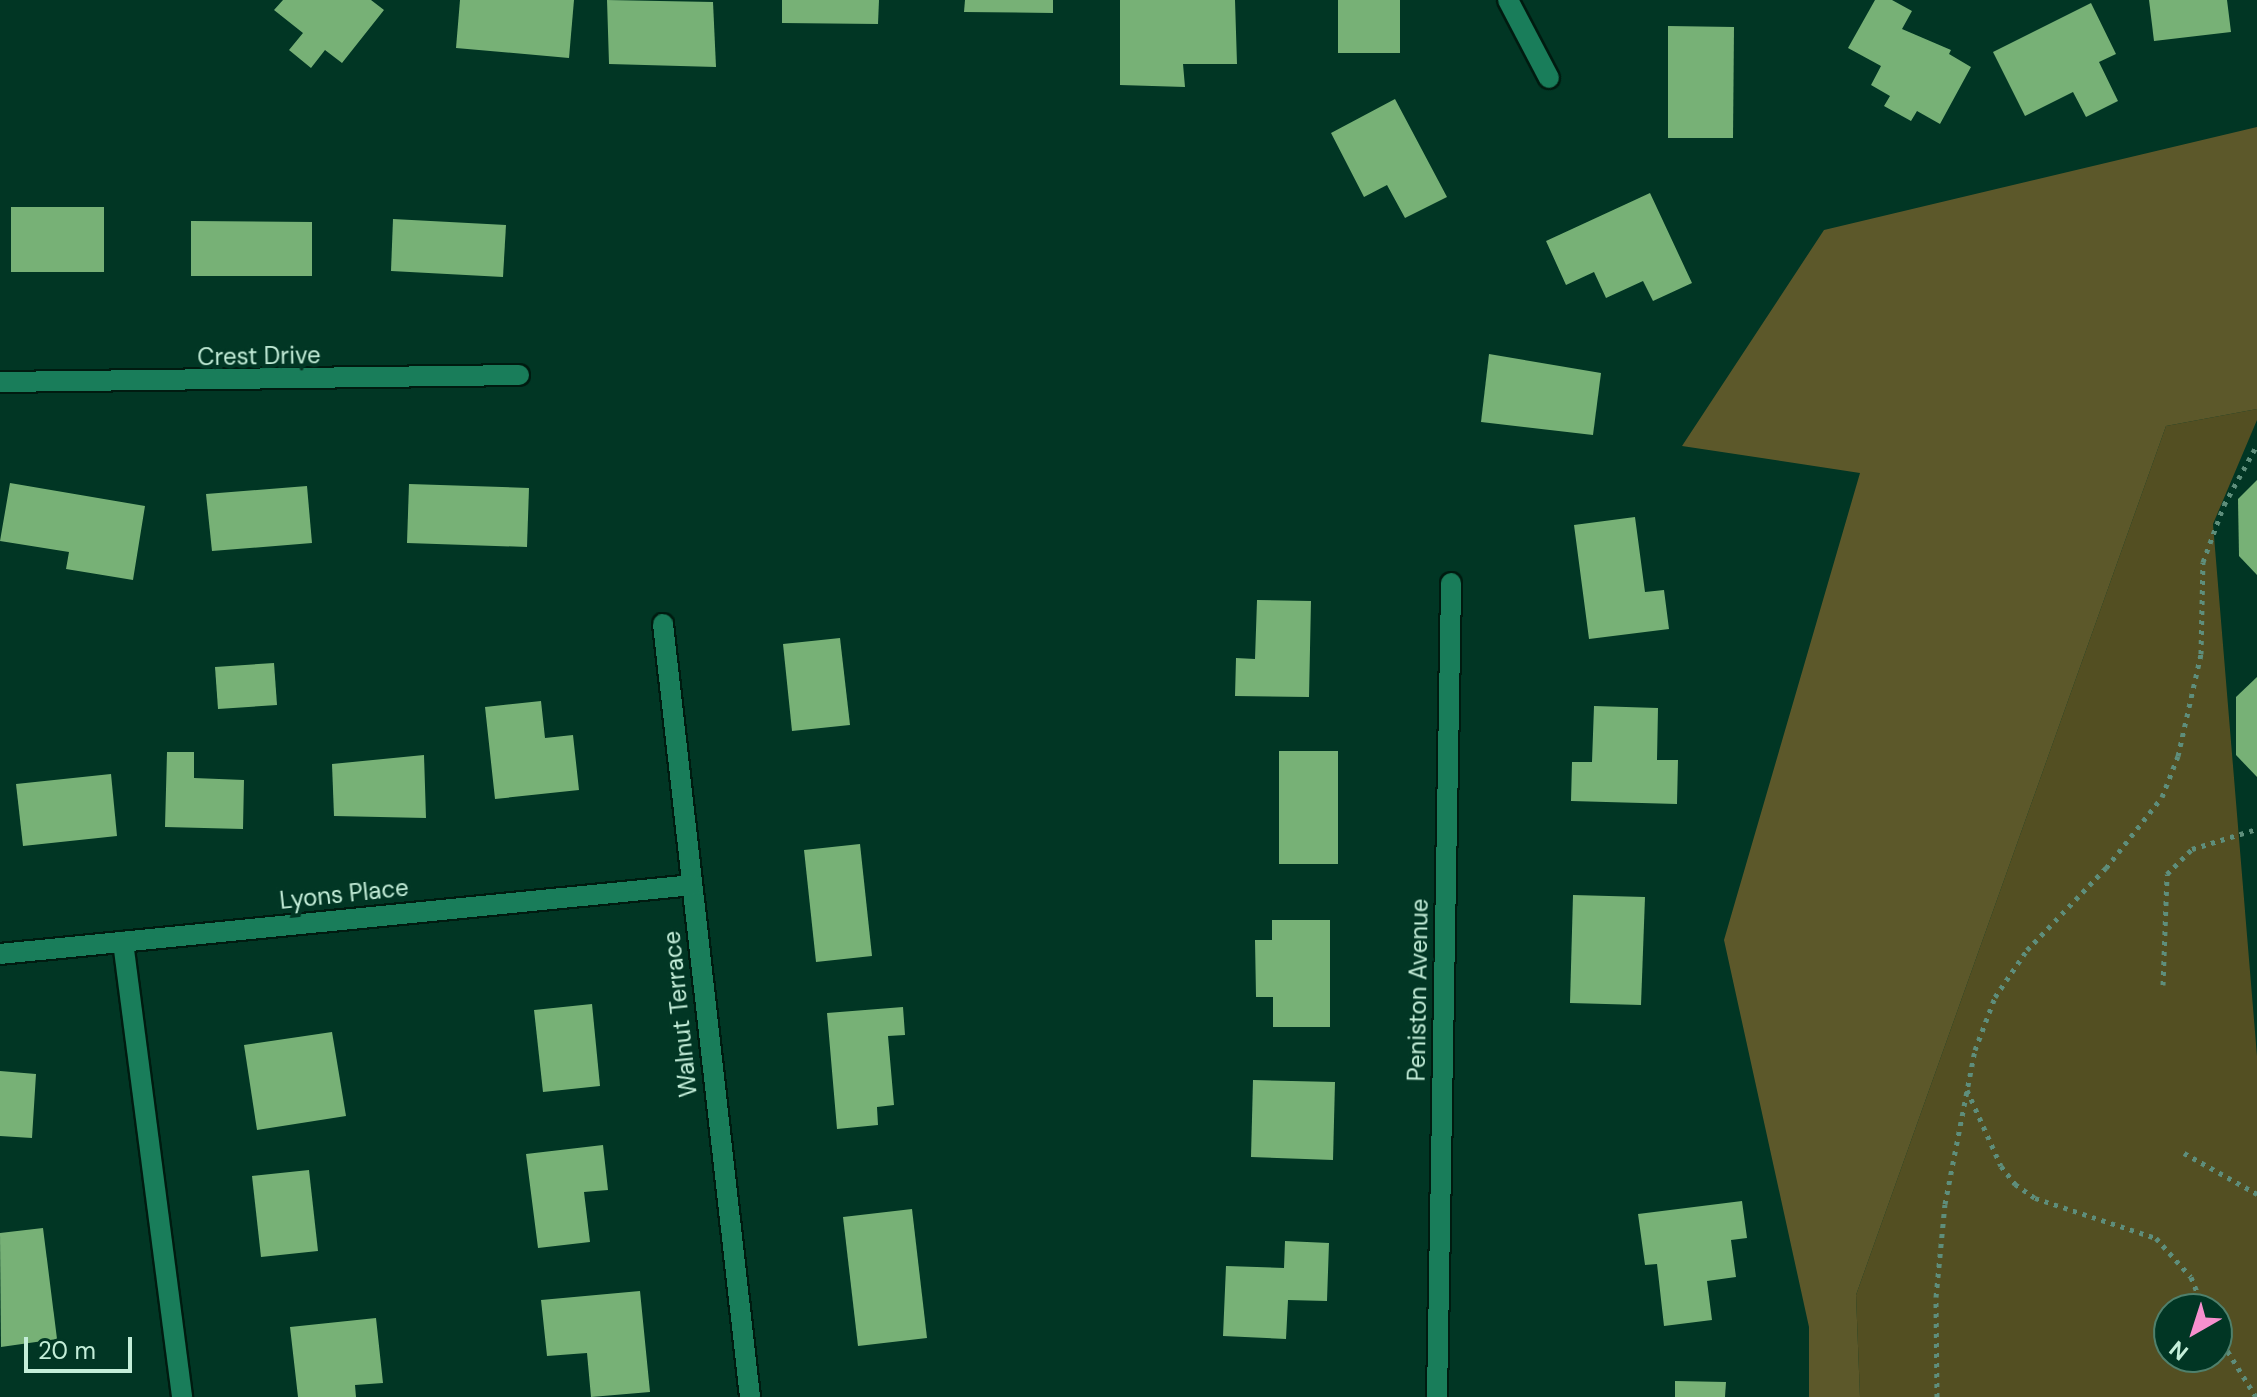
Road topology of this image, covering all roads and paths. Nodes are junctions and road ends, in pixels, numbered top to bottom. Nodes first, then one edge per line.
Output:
1 (1508, 0) edge
2 (1549, 78) dead end
3 (519, 375) dead end
4 (0, 382) edge
5 (2257, 445) edge
6 (1451, 583) dead end
7 (663, 624) dead end
8 (2257, 829) edge
9 (692, 885) junction
10 (123, 942) junction
11 (0, 954) edge
12 (2163, 985) dead end
13 (1966, 1089) junction
14 (2184, 1153) dead end
15 (2257, 1194) edge
16 (2198, 1293) edge
17 (2233, 1360) edge
18 (182, 1397) edge
19 (750, 1397) edge
20 (1437, 1397) edge
21 (1937, 1397) edge
22 (2256, 1397) edge

1 - 2 street
3 - 4 street, Crest Drive
5 - 13 path
6 - 20 street, Peniston Avenue
7 - 9 street, Walnut Terrace
8 - 12 path
9 - 10 street, Lyons Place
9 - 19 street, Walnut Terrace
10 - 11 street, Lyons Place
10 - 18 street
13 - 16 path
13 - 21 path
14 - 15 path
17 - 22 path

